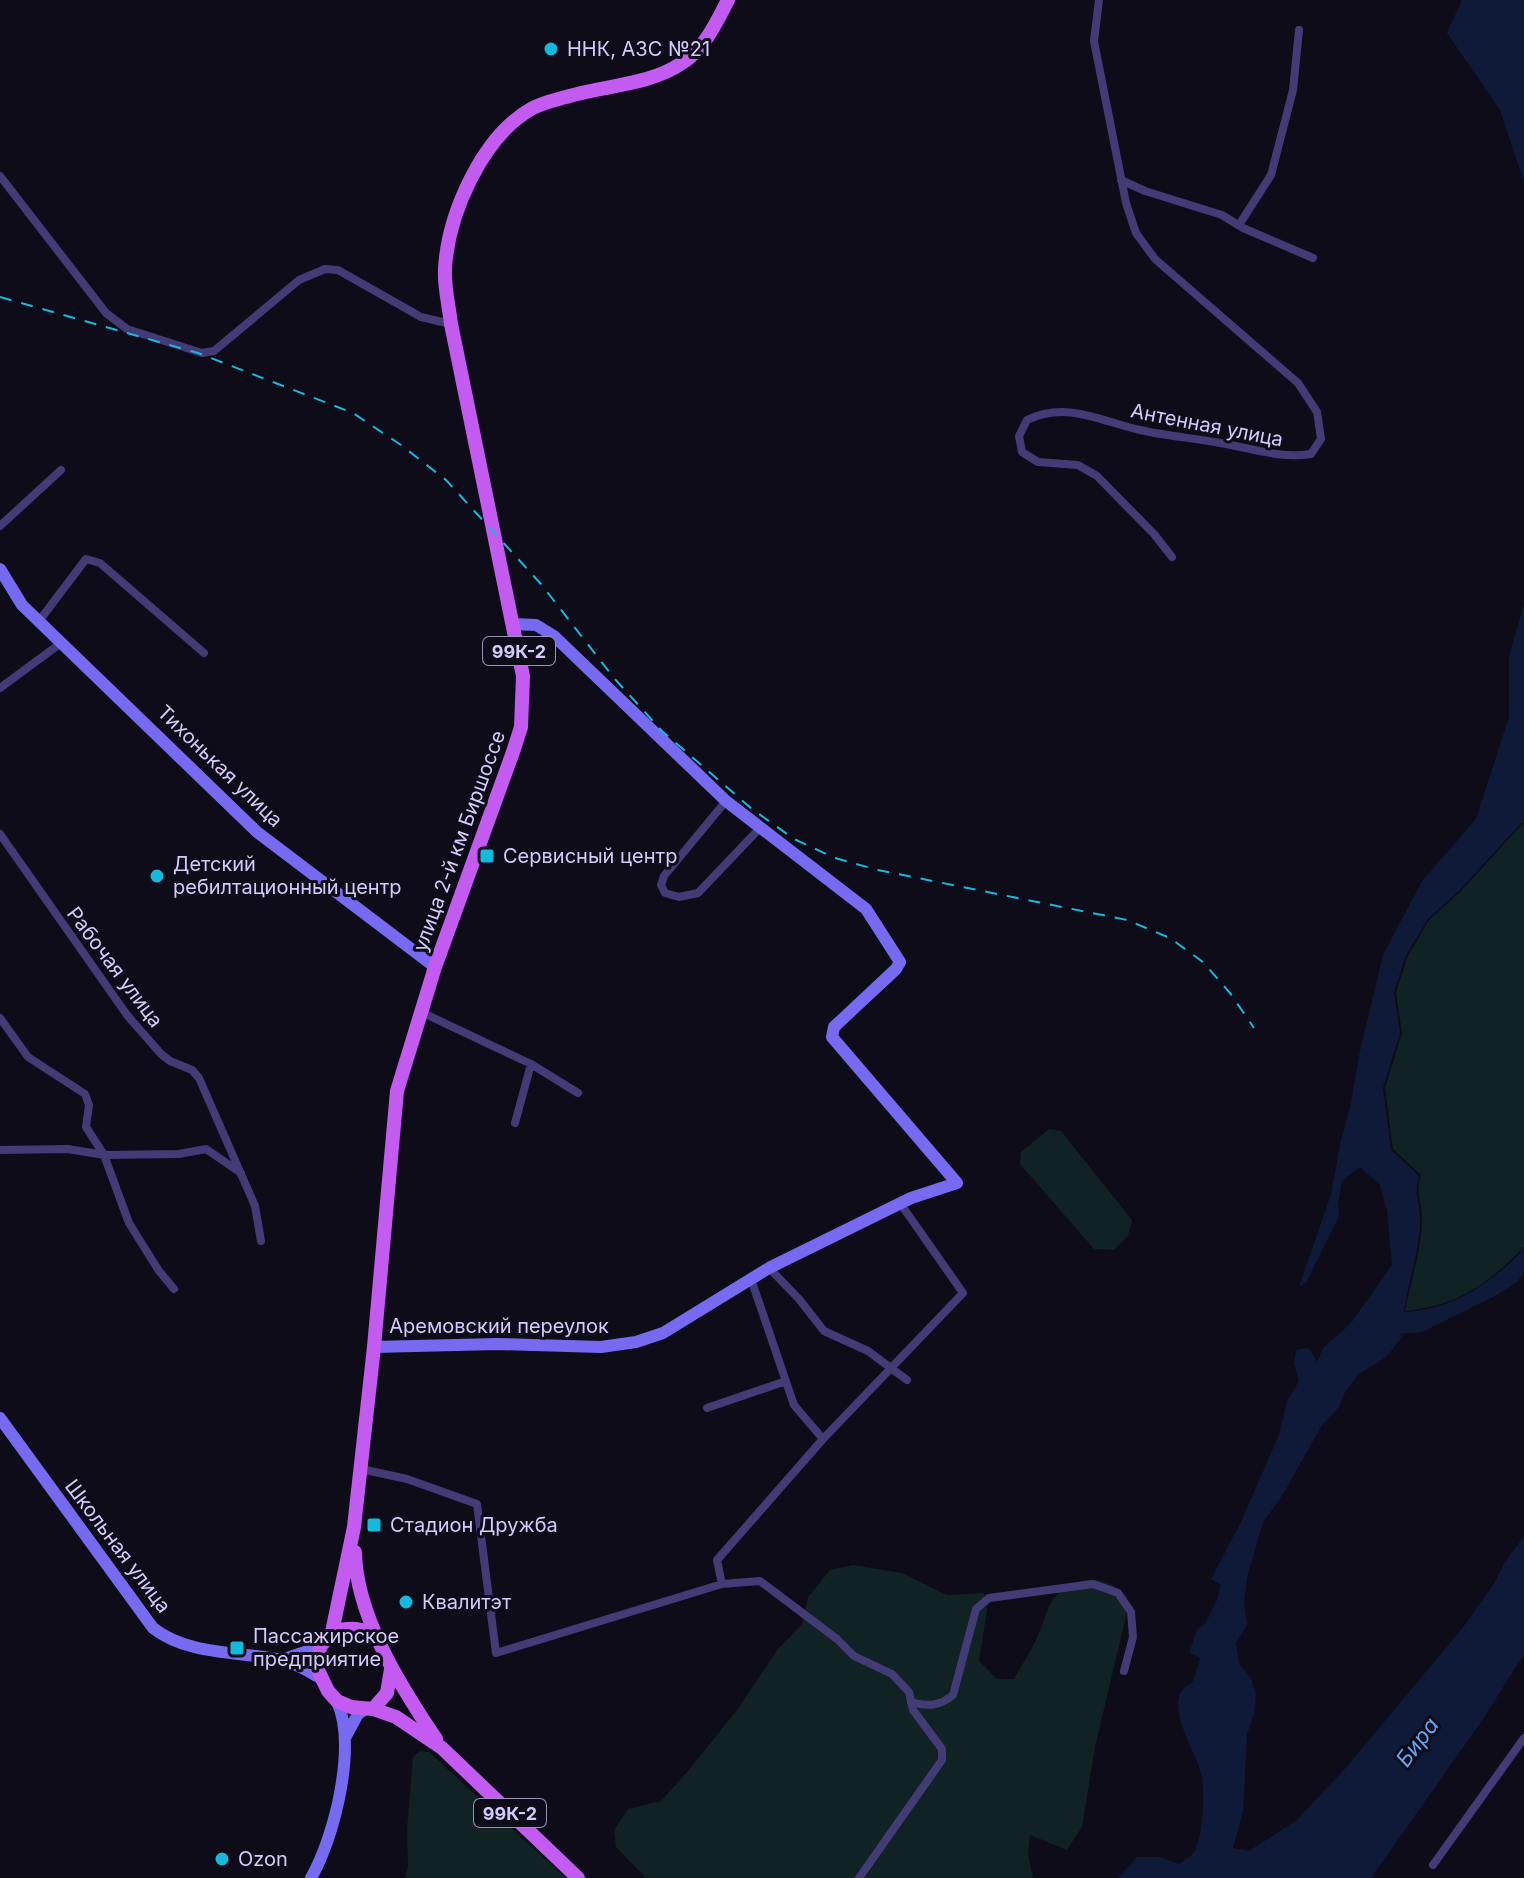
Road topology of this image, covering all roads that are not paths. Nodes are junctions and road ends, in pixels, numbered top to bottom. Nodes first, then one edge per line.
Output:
1 (728, 0) edge
2 (1099, 0) edge
3 (1299, 30) dead end
4 (0, 176) edge
5 (1121, 180) junction
6 (1239, 225) junction
7 (1313, 258) dead end
8 (451, 324) junction
9 (61, 470) dead end
10 (0, 526) edge
11 (1172, 557) dead end
12 (0, 569) edge
13 (39, 621) junction
14 (513, 624) junction
15 (61, 643) junction
16 (204, 653) dead end
17 (0, 688) edge
18 (726, 801) junction
19 (760, 828) junction
20 (0, 834) edge
21 (435, 967) junction
22 (421, 1012) junction
23 (0, 1018) edge
24 (531, 1064) junction
25 (578, 1093) dead end
26 (515, 1123) dead end
27 (0, 1150) edge
28 (104, 1155) junction
29 (242, 1173) junction
30 (900, 1203) junction
31 (261, 1241) dead end
32 (769, 1268) junction
33 (751, 1279) junction
34 (174, 1289) dead end
35 (374, 1347) junction
36 (890, 1367) junction
37 (907, 1380) dead end
38 (786, 1381) junction
39 (707, 1408) dead end
40 (0, 1418) edge
41 (823, 1439) junction
42 (361, 1469) junction
43 (354, 1527) junction
44 (722, 1584) junction
45 (332, 1632) junction
46 (378, 1639) junction
47 (320, 1647) junction
48 (281, 1660) junction
49 (391, 1669) junction
50 (1124, 1671) dead end
51 (322, 1679) junction
52 (337, 1701) junction
53 (911, 1702) junction
54 (369, 1709) junction
55 (346, 1736) junction
56 (1524, 1738) edge
57 (442, 1748) junction
58 (1433, 1865) dead end
59 (311, 1878) edge
60 (578, 1878) edge
61 (859, 1878) edge

1 - 8 main road, улица 2-й км Биршоссе / 99К-2
2 - 5 street, Антенная улица
3 - 6 street
4 - 8 street
5 - 6 street
5 - 11 street, Антенная улица
6 - 7 street
8 - 14 main road, улица 2-й км Биршоссе / 99К-2
9 - 10 street
12 - 13 street, Тихонькая улица
13 - 15 street, Тихонькая улица
13 - 16 street
14 - 18 street, Аремовский переулок
14 - 21 main road, улица 2-й км Биршоссе / 99К-2
15 - 17 street
15 - 21 street, Тихонькая улица
18 - 19 street, Аремовский переулок
18 - 19 street
19 - 30 street, Аремовский переулок
20 - 29 street, Рабочая улица
21 - 22 main road, улица 2-й км Биршоссе / 99К-2
22 - 24 street
22 - 35 main road, улица 2-й км Биршоссе / 99К-2
23 - 28 street
24 - 25 street
24 - 26 street
27 - 28 street
28 - 29 street
28 - 34 street
29 - 31 street, Рабочая улица
30 - 32 street, Аремовский переулок
30 - 36 street
32 - 33 street, Аремовский переулок
32 - 36 street
33 - 35 street, Аремовский переулок
33 - 38 street
35 - 42 main road, улица 2-й км Биршоссе / 99К-2
36 - 37 street
36 - 41 street
38 - 39 street
38 - 41 street
40 - 48 street, Школьная улица
41 - 44 street
42 - 43 main road, улица 2-й км Биршоссе / 99К-2
42 - 44 street
43 - 45 main road, 99К-2
43 - 46 main road, 99К-2
44 - 53 street
45 - 46 main road
45 - 47 main road, 99К-2
46 - 49 main road, 99К-2
47 - 48 street
47 - 51 main road
48 - 51 street
49 - 54 main road
49 - 57 main road, 99К-2
50 - 53 street
51 - 52 main road
52 - 54 main road, 99К-2
52 - 55 street
53 - 61 street
54 - 55 street
54 - 57 main road, 99К-2
55 - 59 street
56 - 58 street
57 - 60 main road, 99К-2

